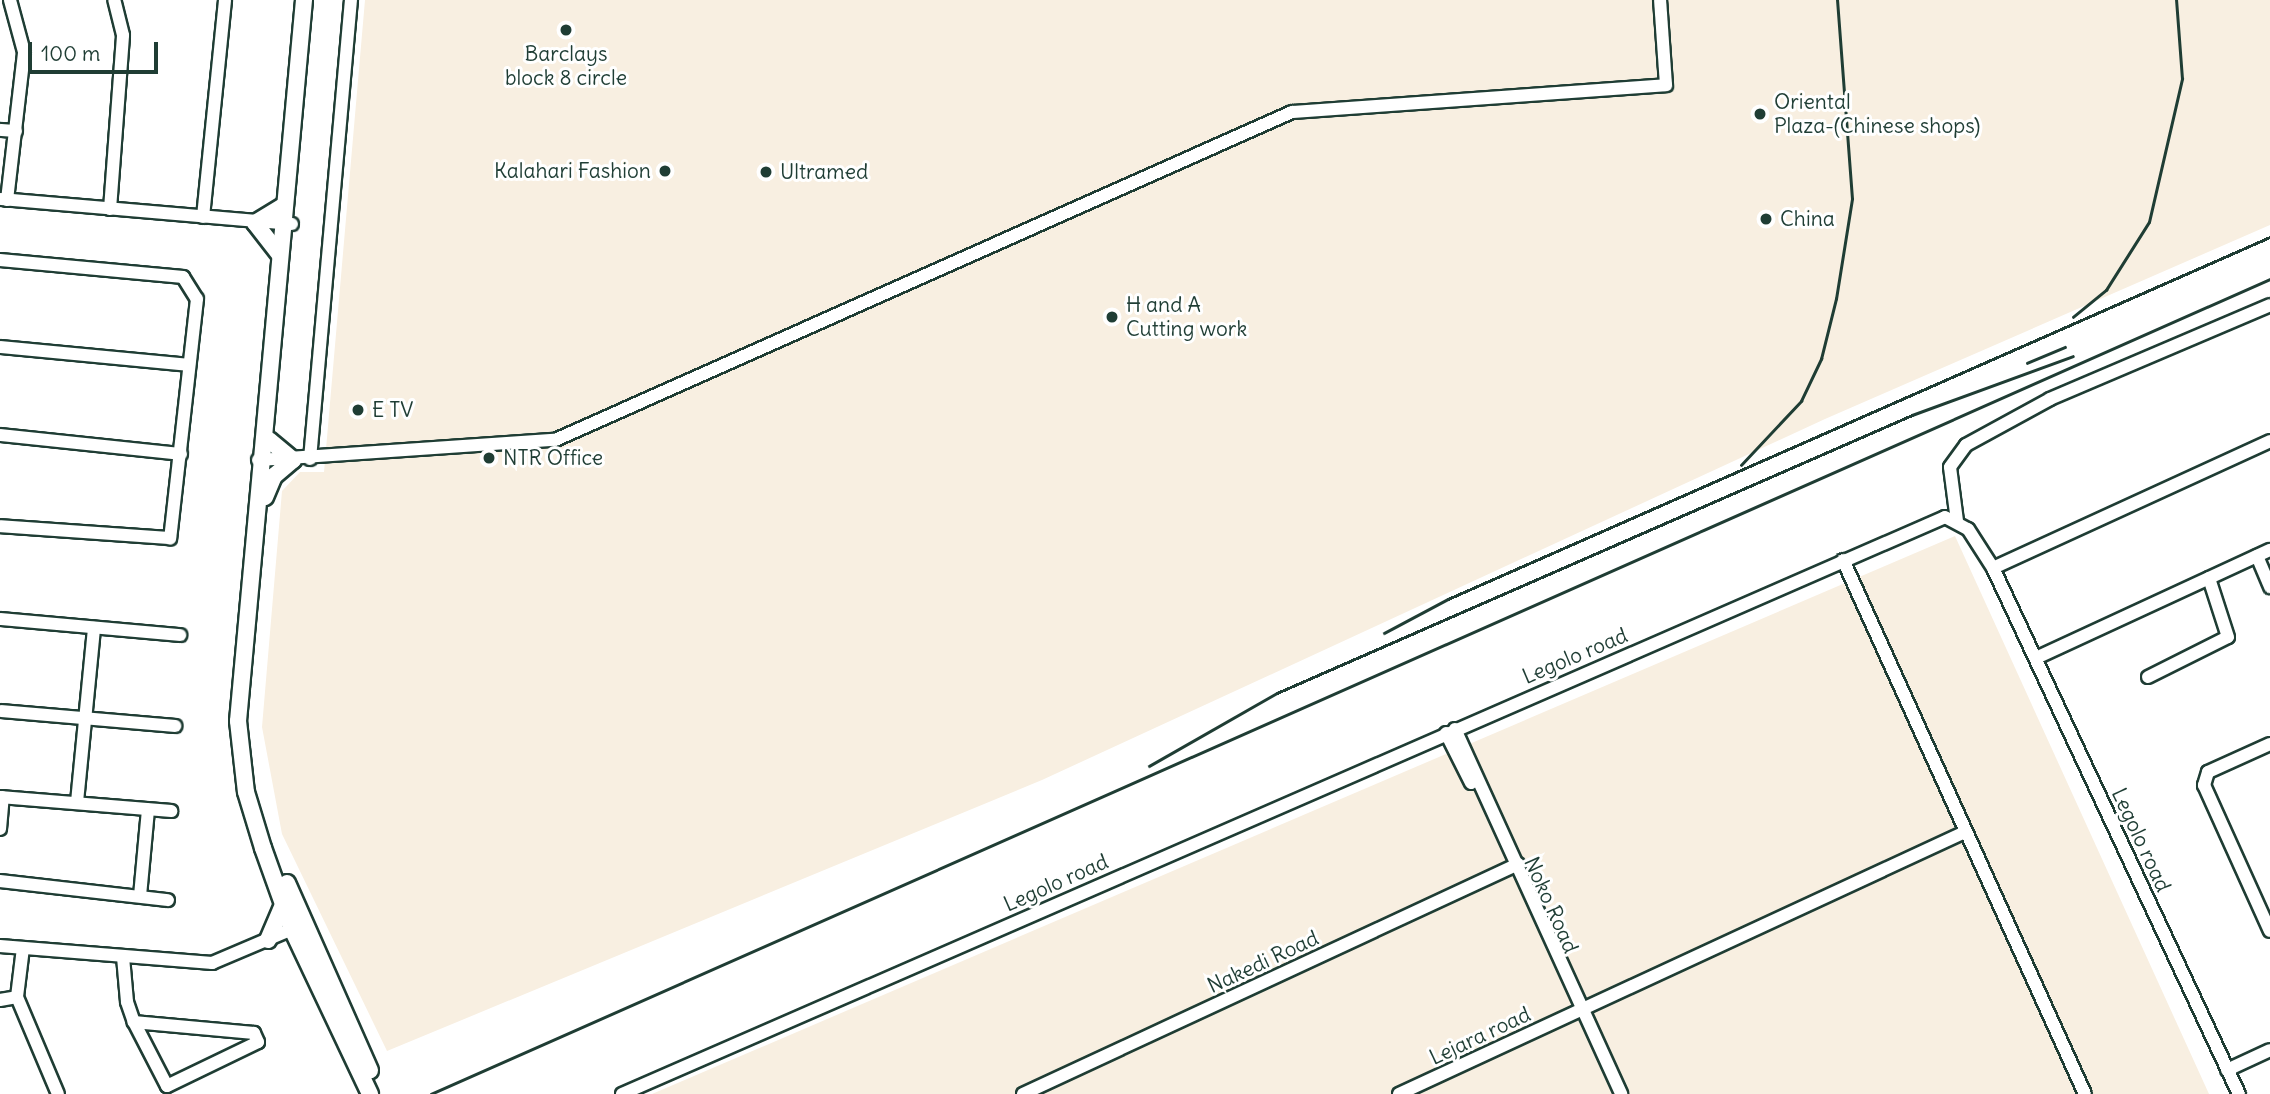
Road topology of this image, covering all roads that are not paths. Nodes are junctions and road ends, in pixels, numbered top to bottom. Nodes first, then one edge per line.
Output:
1 (9, 0) edge
2 (114, 0) edge
3 (225, 0) edge
4 (304, 0) edge
5 (351, 0) edge
6 (1660, 0) edge
7 (301, 49) junction
8 (0, 130) edge
9 (16, 131) junction
10 (4, 199) edge
11 (285, 205) junction
12 (110, 209) junction
13 (203, 217) junction
14 (255, 223) junction
15 (287, 224) junction
16 (281, 257) junction
17 (0, 260) edge
18 (2270, 305) edge
19 (0, 347) edge
20 (189, 365) junction
21 (0, 435) edge
22 (269, 439) junction
23 (2270, 441) edge
24 (181, 454) junction
25 (310, 459) junction
26 (293, 460) junction
27 (263, 461) junction
28 (265, 498) junction
29 (1956, 521) junction
30 (0, 526) edge
31 (2270, 550) edge
32 (2256, 556) junction
33 (1843, 560) junction
34 (1993, 568) junction
35 (2209, 578) junction
36 (2270, 587) edge
37 (0, 619) edge
38 (94, 628) junction
39 (180, 635) dead end
40 (2036, 658) junction
41 (2148, 677) dead end
42 (242, 696) junction
43 (1, 711) edge
44 (85, 718) junction
45 (175, 726) dead end
46 (1450, 731) junction
47 (2270, 744) edge
48 (2, 797) edge
49 (77, 802) junction
50 (148, 809) junction
51 (170, 811) dead end
52 (0, 829) edge
53 (1965, 832) junction
54 (1516, 865) junction
55 (0, 881) edge
56 (140, 896) junction
57 (168, 900) dead end
58 (283, 902) junction
59 (298, 927) junction
60 (2270, 931) edge
61 (268, 940) junction
62 (0, 946) edge
63 (23, 948) junction
64 (303, 953) junction
65 (123, 957) junction
66 (16, 997) junction
67 (0, 1000) edge
68 (1580, 1011) junction
69 (134, 1022) junction
70 (2270, 1050) edge
71 (2227, 1070) junction
72 (369, 1093) edge
73 (58, 1094) edge
74 (622, 1094) edge
75 (1023, 1094) edge
76 (1399, 1094) edge
77 (1615, 1094) edge
78 (1621, 1094) edge
79 (2085, 1094) edge
80 (2239, 1094) edge

1 - 9 street
2 - 12 street
3 - 13 street
4 - 7 main road
5 - 25 street
6 - 25 street
7 - 11 main road
7 - 15 main road
8 - 9 street
9 - 10 street
10 - 12 street
11 - 14 main road
11 - 15 main road
12 - 13 street
13 - 14 street
14 - 15 street
14 - 16 main road
15 - 16 main road
15 - 22 main road
16 - 27 main road
17 - 20 street
18 - 29 street
19 - 20 street
20 - 24 street
21 - 24 street
22 - 26 main road
22 - 27 main road
23 - 34 street
24 - 30 street
25 - 26 street
26 - 27 street
26 - 28 main road
27 - 28 main road
27 - 42 main road
28 - 42 main road
29 - 33 street, Legolo road
29 - 34 street, Legolo road
31 - 32 street
32 - 35 street
32 - 36 street
33 - 46 street, Legolo road
33 - 53 street
34 - 40 street, Legolo road
35 - 40 street
35 - 41 street
37 - 38 street
38 - 39 street
38 - 44 street
40 - 71 street, Legolo road
42 - 58 main road
42 - 59 main road
43 - 44 street
44 - 45 street
44 - 49 street
46 - 54 street, Noko Road
46 - 74 street, Legolo road
47 - 60 street
48 - 49 street
48 - 52 street
49 - 50 street
50 - 51 street
50 - 56 street
53 - 68 street, Lejara road
53 - 79 street
54 - 68 street, Noko Road
54 - 75 street, Nakedi Road
55 - 56 street
56 - 57 street
58 - 59 main road
58 - 61 main road
59 - 61 street
59 - 64 main road
59 - 72 main road
61 - 64 main road
61 - 65 street
62 - 63 street
63 - 65 street
63 - 66 street
64 - 72 main road
65 - 69 street
66 - 67 street
66 - 73 street
68 - 76 street, Lejara road
68 - 77 street, Noko Road
68 - 78 street
69 - 69 street
70 - 71 street
71 - 80 street, Legolo road

